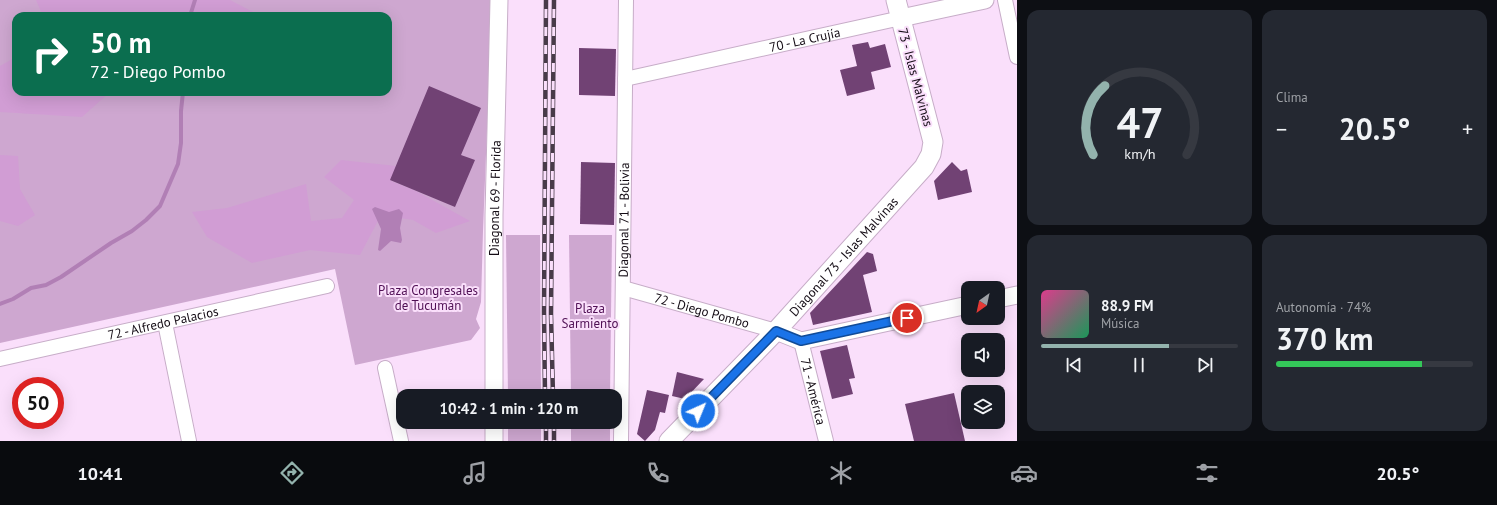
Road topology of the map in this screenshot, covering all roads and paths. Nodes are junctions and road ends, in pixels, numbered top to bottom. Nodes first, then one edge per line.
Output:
1 (498, 0) edge
2 (626, 0) edge
3 (896, 0) edge
4 (985, 0) edge
5 (1005, 0) edge
6 (901, 18) junction
7 (1017, 57) edge
8 (624, 79) junction
9 (931, 154) joint
10 (327, 286) dead end
11 (623, 288) junction
12 (1017, 295) edge
13 (1005, 298) edge
14 (961, 307) edge
15 (165, 323) junction
16 (776, 331) junction
17 (801, 341) junction
18 (0, 359) edge
19 (385, 368) dead end
20 (494, 389) edge
21 (494, 429) edge
22 (189, 441) edge
23 (401, 441) edge
24 (494, 441) edge
25 (621, 441) edge
26 (669, 441) edge
27 (826, 441) edge

1 - 20 street, Diagonal 69 - Florida
2 - 8 street, Diagonal 71 - Bolivia
3 - 6 main road, 73 - Islas Malvinas
4 - 6 street, 70 - La Crujía
5 - 7 street
6 - 8 street, 70 - La Crujía
6 - 9 main road, 73 - Islas Malvinas
8 - 11 street, Diagonal 71 - Bolivia
9 - 16 main road, Diagonal 73 - Islas Malvinas
10 - 15 street, 72 - Alfredo Palacios
11 - 16 street, 72 - Diego Pombo
11 - 25 street, Diagonal 71 - Bolivia
12 - 13 street
14 - 17 street
15 - 18 street, 72 - Alfredo Palacios
15 - 22 street
16 - 17 street, 72 - Diego Pombo
16 - 26 main road, Diagonal 73 - Islas Malvinas
17 - 27 street, 71 - América
19 - 23 street
21 - 24 street

